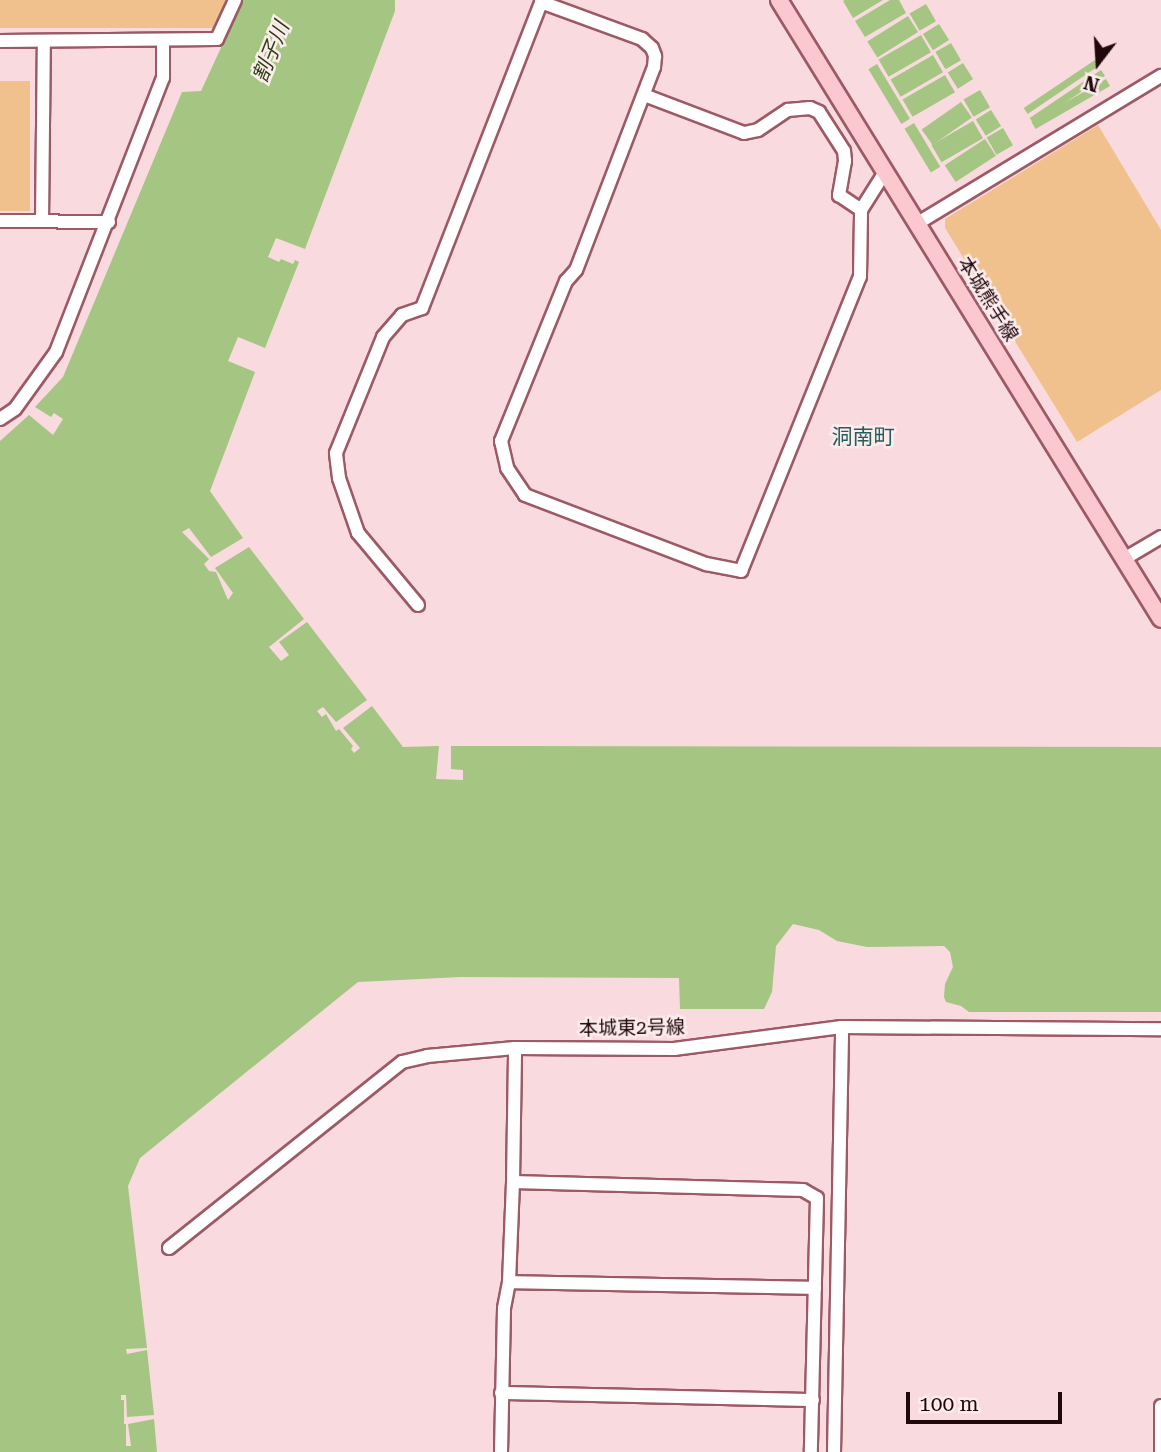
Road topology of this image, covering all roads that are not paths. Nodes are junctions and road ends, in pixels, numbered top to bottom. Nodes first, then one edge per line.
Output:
1 (235, 0) edge
2 (779, 0) edge
3 (790, 0) edge
4 (542, 1) edge
5 (0, 41) edge
6 (44, 41) junction
7 (163, 41) junction
8 (1161, 76) edge
9 (644, 95) junction
10 (886, 172) junction
11 (861, 210) junction
12 (0, 221) edge
13 (41, 221) junction
14 (109, 222) junction
15 (921, 222) junction
16 (0, 419) edge
17 (1161, 537) edge
18 (1128, 557) junction
19 (1161, 603) edge
20 (418, 605) dead end
21 (1161, 619) edge
22 (842, 1027) junction
23 (1161, 1028) edge
24 (514, 1048) junction
25 (513, 1182) junction
26 (169, 1248) dead end
27 (509, 1282) junction
28 (815, 1288) junction
29 (501, 1393) junction
30 (813, 1400) junction
31 (1161, 1406) edge
32 (501, 1452) edge
33 (811, 1452) edge
34 (834, 1452) edge
35 (1161, 1452) edge

1 - 7 street
2 - 10 main road, 本城熊手線
3 - 15 main road, 本城熊手線
4 - 9 street
4 - 20 street
5 - 6 street
6 - 7 street
6 - 13 street
7 - 14 street
8 - 15 street
9 - 11 street
9 - 11 street
10 - 11 street
10 - 15 main road, 本城熊手線
12 - 13 street
13 - 14 street
14 - 16 street
15 - 18 main road, 本城熊手線
17 - 18 street
18 - 19 main road, 本城熊手線
18 - 21 main road, 本城熊手線
22 - 23 street, 本城東2号線
22 - 24 street, 本城東2号線
22 - 34 street
24 - 25 street
24 - 26 street, 本城東2号線
25 - 27 street
25 - 28 street
27 - 28 street
27 - 29 street
28 - 30 street
29 - 30 street
29 - 32 street
30 - 33 street
31 - 35 street

